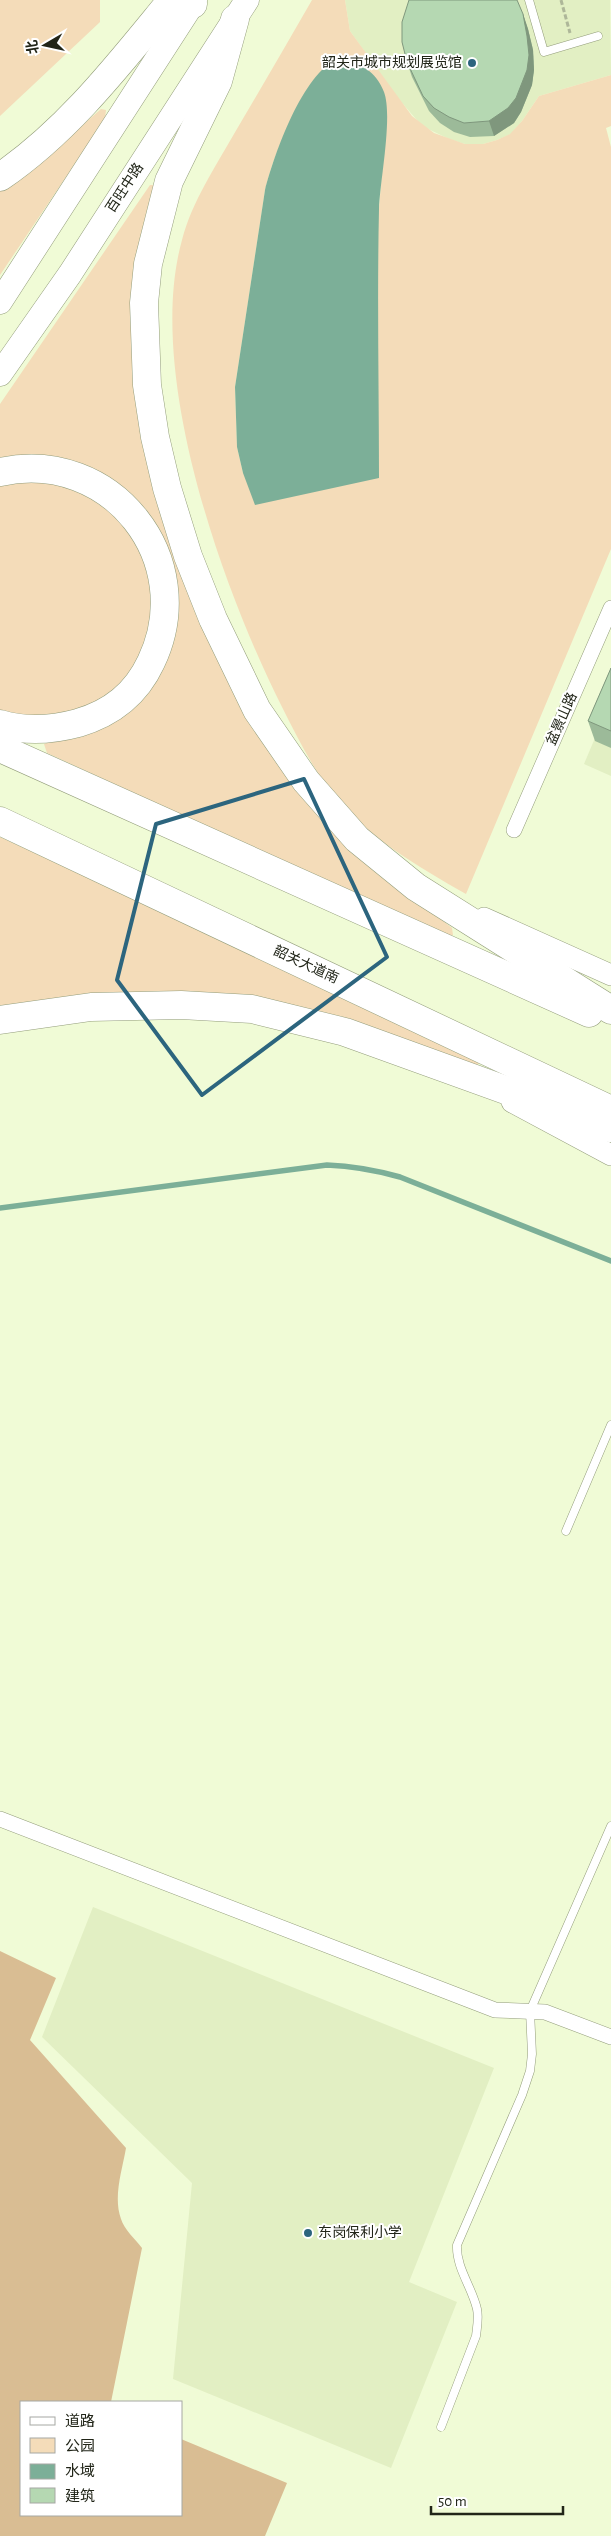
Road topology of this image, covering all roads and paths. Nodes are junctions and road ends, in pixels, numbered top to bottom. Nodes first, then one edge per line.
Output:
1 (529, 0) edge
2 (561, 0) edge
3 (194, 2) edge
4 (241, 9) edge
5 (598, 36) dead end
6 (573, 44) junction
7 (0, 177) edge
8 (0, 302) edge
9 (0, 374) edge
10 (0, 472) edge
11 (611, 608) edge
12 (0, 724) edge
13 (0, 748) edge
14 (0, 821) edge
15 (514, 830) dead end
16 (416, 887) junction
17 (611, 975) edge
18 (611, 1010) edge
19 (0, 1020) edge
20 (611, 1023) edge
21 (463, 1076) junction
22 (611, 1110) edge
23 (611, 1128) edge
24 (611, 1155) edge
25 (611, 1425) edge
26 (566, 1531) dead end
27 (0, 1818) edge
28 (611, 1826) edge
29 (530, 2011) junction
30 (611, 2037) edge
31 (441, 2426) dead end

1 - 6 lane
2 - 6 path
3 - 7 highway
3 - 8 main road
4 - 9 main road, 百旺中路
4 - 16 highway
5 - 6 lane
10 - 12 highway
11 - 15 street, 盆景山路
13 - 20 highway
14 - 22 highway, 韶关大道南
16 - 17 street
16 - 18 highway
19 - 21 highway
21 - 23 highway
21 - 24 street
25 - 26 lane
27 - 29 street
28 - 29 lane
29 - 30 street
29 - 31 lane

